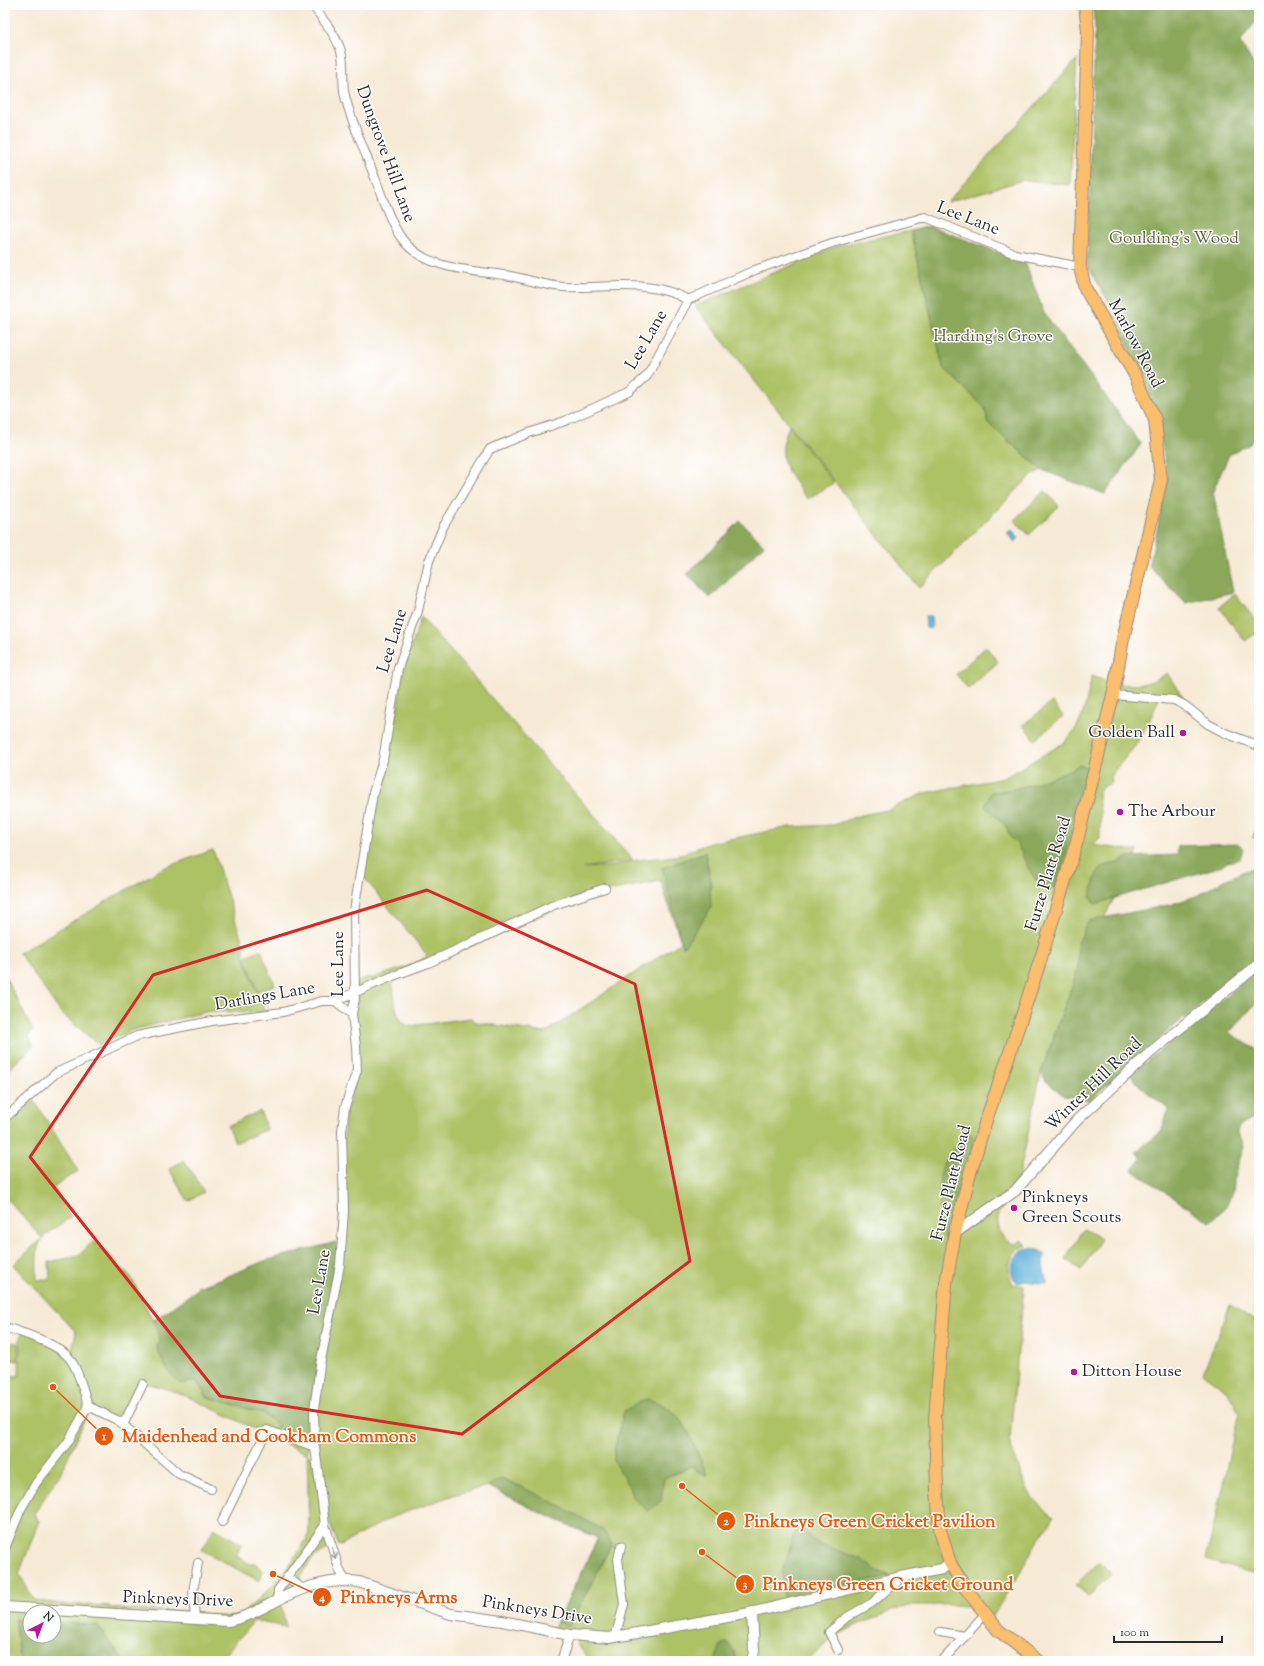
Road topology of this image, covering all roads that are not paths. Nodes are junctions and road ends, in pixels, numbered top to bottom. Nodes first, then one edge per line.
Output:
1 (312, 5) edge
2 (1085, 5) edge
3 (1080, 267) junction
4 (688, 300) junction
5 (1114, 695) junction
6 (1259, 746) edge
7 (605, 888) dead end
8 (1259, 964) edge
9 (354, 992) junction
10 (335, 1001) junction
11 (352, 1014) junction
12 (5, 1118) edge
13 (955, 1234) junction
14 (5, 1327) edge
15 (143, 1384) dead end
16 (88, 1406) junction
17 (123, 1425) junction
18 (315, 1447) junction
19 (211, 1489) dead end
20 (222, 1522) dead end
21 (325, 1525) junction
22 (621, 1546) dead end
23 (5, 1548) edge
24 (198, 1563) dead end
25 (950, 1563) junction
26 (287, 1577) junction
27 (896, 1578) junction
28 (345, 1580) junction
29 (304, 1590) junction
30 (278, 1600) junction
31 (5, 1607) edge
32 (752, 1612) junction
33 (986, 1613) junction
34 (195, 1618) junction
35 (940, 1632) dead end
36 (570, 1635) junction
37 (965, 1636) junction
38 (615, 1638) junction
39 (838, 1650) dead end
40 (561, 1661) edge
41 (752, 1661) edge
42 (942, 1661) edge
43 (1038, 1661) edge

1 - 4 street, Dungrove Hill Lane
2 - 3 main road, Marlow Road
3 - 4 street, Lee Lane
3 - 5 main road, Marlow Road
4 - 9 street, Lee Lane
5 - 6 street
5 - 13 main road, Furze Platt Road
7 - 9 street, Darlings Lane
8 - 13 street, Winter Hill Road
9 - 10 street, Darlings Lane
9 - 11 street, Lee Lane
10 - 11 street
10 - 12 street, Darlings Lane
11 - 18 street, Lee Lane
13 - 25 main road, Furze Platt Road
14 - 16 street
15 - 17 street
16 - 17 street
16 - 23 street
17 - 19 street
18 - 20 street
18 - 21 street, Lee Lane
21 - 26 street
21 -> 28 street, Lee Lane
22 - 38 street
24 - 34 street
25 - 27 street, Pinkneys Drive
25 - 33 main road, Furze Platt Road
26 - 29 street
26 - 30 street
27 - 32 street, Pinkneys Drive
27 - 39 street
28 - 29 street, Pinkneys Drive
28 - 36 street, Pinkneys Drive
29 - 30 street, Pinkneys Drive
30 - 34 street, Pinkneys Drive
31 - 34 street, Pinkneys Drive
32 - 38 street, Pinkneys Drive
32 - 41 street
33 - 37 street
33 - 43 main road, Furze Platt Road
35 - 37 street
36 - 38 street, Pinkneys Drive
36 - 40 street
37 - 42 street

